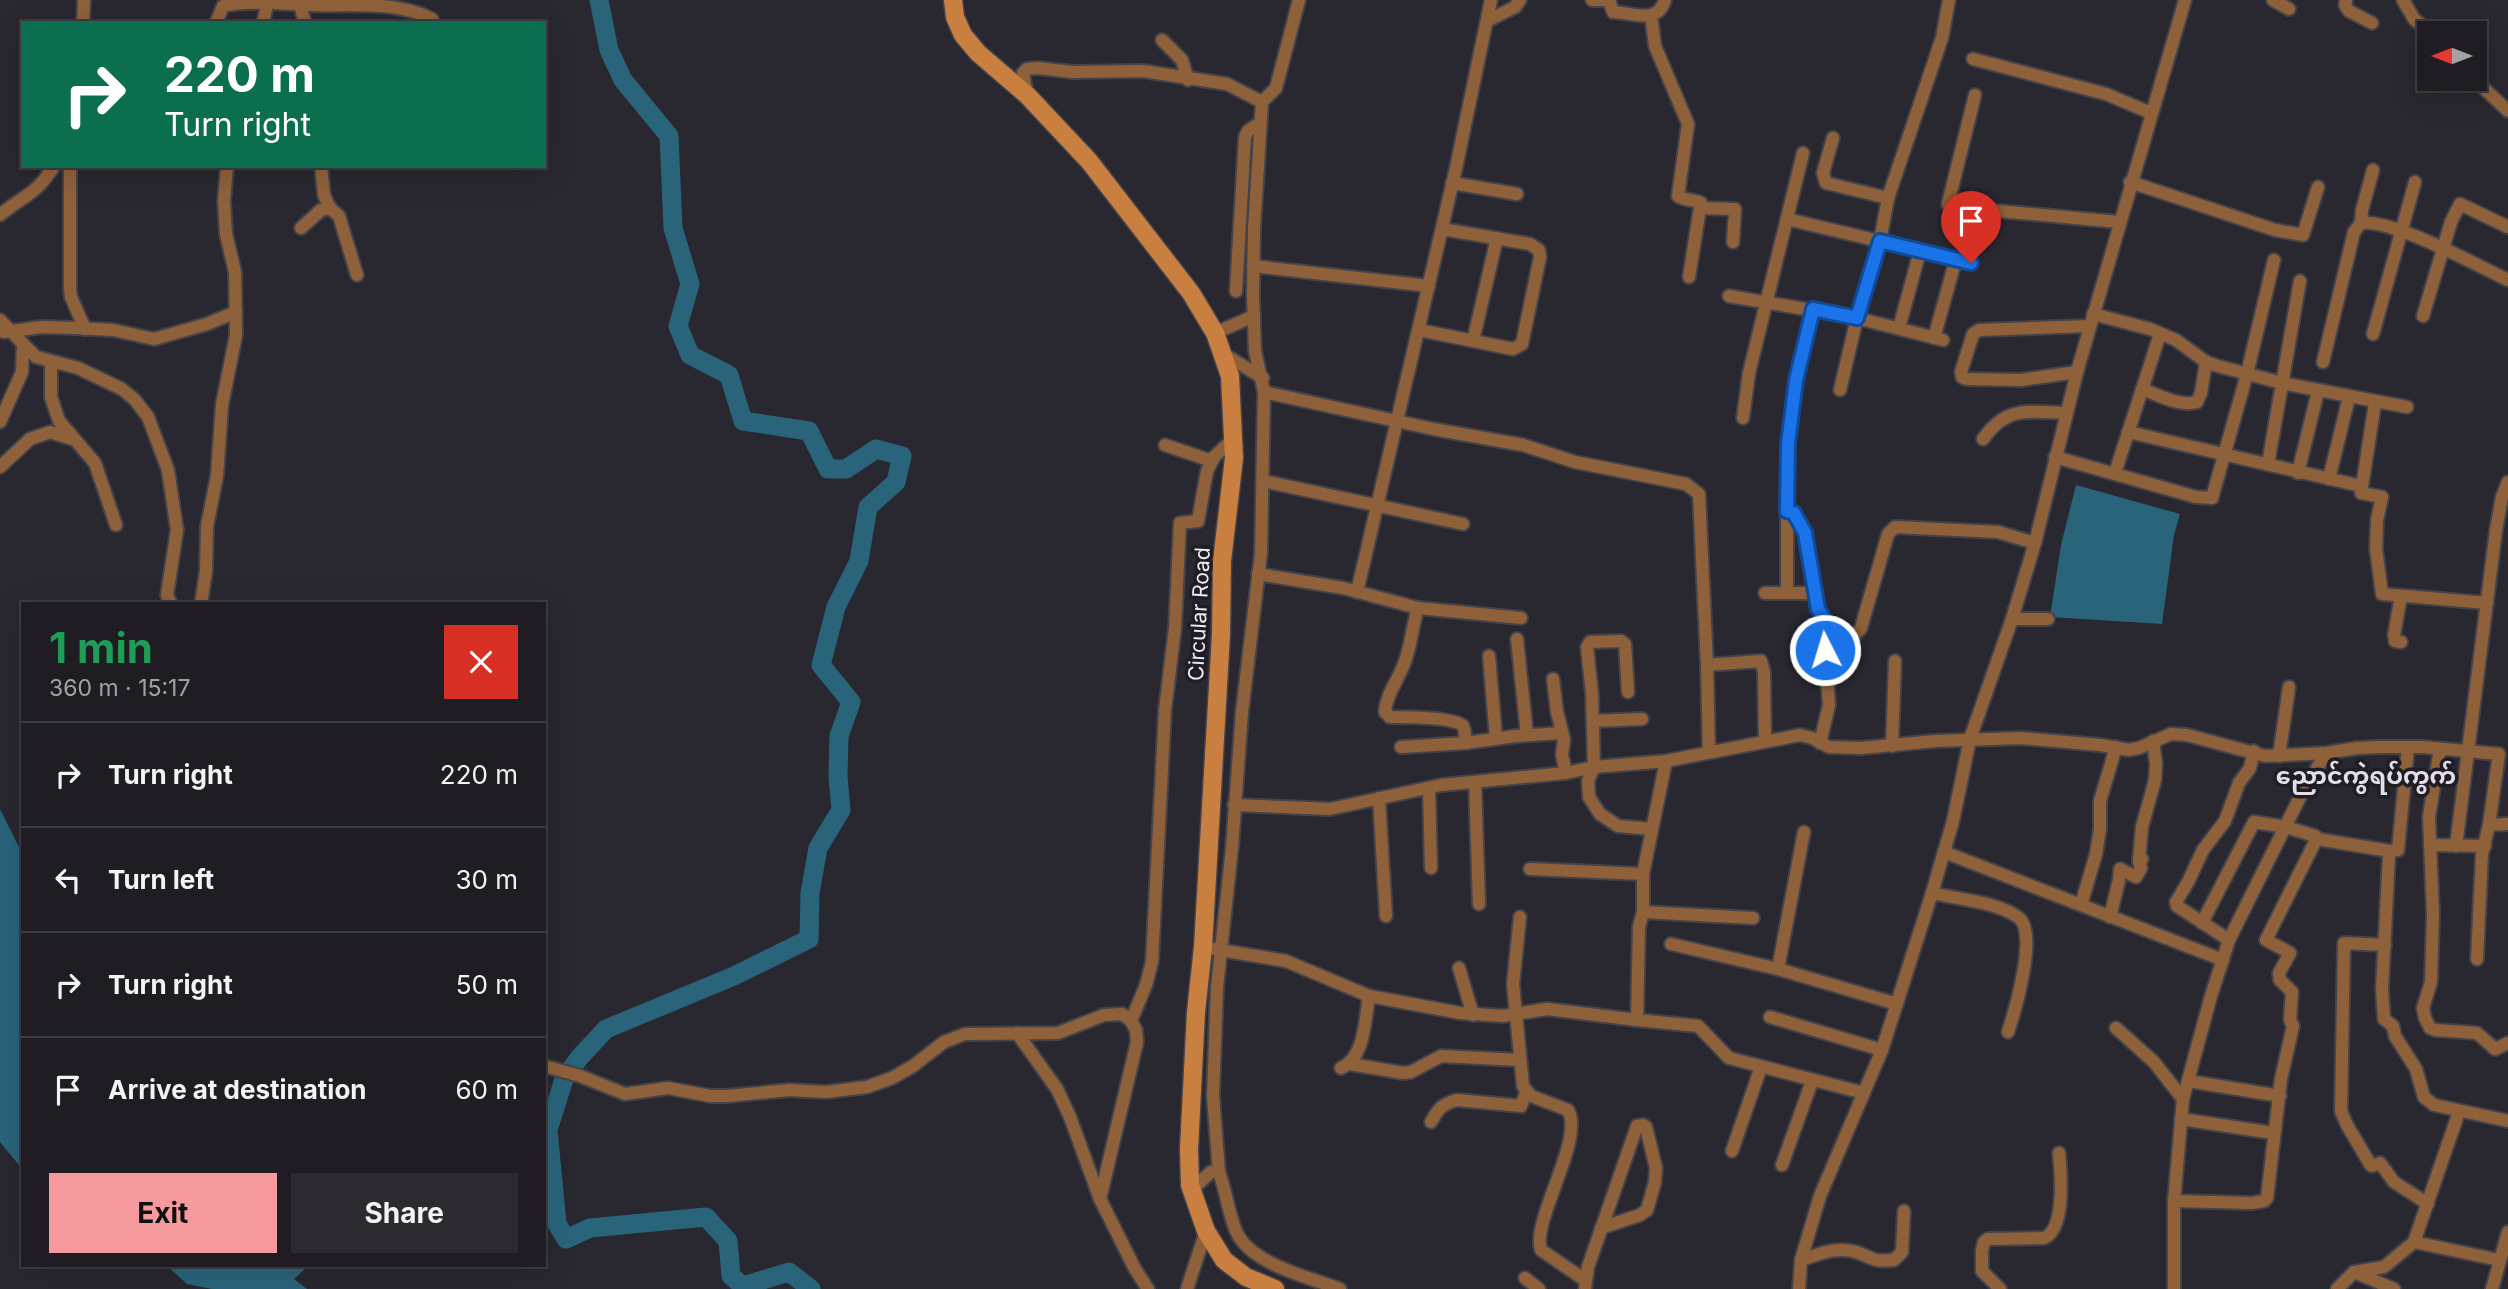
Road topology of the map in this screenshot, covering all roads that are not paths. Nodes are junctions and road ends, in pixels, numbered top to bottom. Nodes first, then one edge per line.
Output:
1 (84, 0) edge
2 (953, 0) edge
3 (1299, 0) edge
4 (1491, 0) edge
5 (1520, 0) edge
6 (1592, 0) edge
7 (1665, 0) edge
8 (1949, 0) edge
9 (2185, 0) edge
10 (2273, 0) edge
11 (2346, 0) edge
12 (2403, 0) edge
13 (267, 2) edge
14 (377, 3) edge
15 (300, 5) junction
16 (2289, 9) dead end
17 (1651, 15) junction
18 (432, 19) dead end
19 (83, 21) edge
20 (217, 21) edge
21 (262, 21) edge
22 (304, 21) edge
23 (1487, 21) junction
24 (2417, 21) edge
25 (2372, 23) dead end
26 (1162, 40) dead end
27 (1973, 59) dead end
28 (1188, 80) junction
29 (2487, 91) edge
30 (1027, 95) junction
31 (1975, 95) dead end
32 (1262, 102) junction
33 (2508, 111) edge
34 (2151, 113) junction
35 (1259, 123) junction
36 (1833, 138) dead end
37 (1803, 153) dead end
38 (53, 168) edge
39 (70, 168) edge
40 (227, 168) edge
41 (321, 168) edge
42 (2373, 170) dead end
43 (2130, 182) junction
44 (2415, 182) dead end
45 (1452, 183) junction
46 (2318, 187) dead end
47 (1517, 194) dead end
48 (1888, 198) junction
49 (330, 208) junction
50 (1700, 208) junction
51 (0, 215) edge
52 (1787, 219) junction
53 (2119, 222) junction
54 (2361, 223) junction
55 (2508, 226) edge
56 (301, 228) dead end
57 (1442, 229) junction
58 (2401, 231) junction
59 (1497, 238) junction
60 (1880, 241) junction
61 (1733, 242) dead end
62 (2443, 249) junction
63 (1920, 251) junction
64 (1956, 259) junction
65 (2274, 260) dead end
66 (1971, 263) dead end
67 (1253, 266) junction
68 (356, 275) dead end
69 (1689, 276) dead end
70 (2508, 280) edge
71 (2300, 281) dead end
72 (1429, 286) junction
73 (1236, 291) dead end
74 (1729, 296) dead end
75 (1765, 302) junction
76 (1813, 309) junction
77 (236, 312) junction
78 (1254, 316) junction
79 (2423, 316) dead end
80 (1857, 318) junction
81 (0, 320) edge
82 (2092, 320) junction
83 (1899, 328) junction
84 (85, 329) junction
85 (1419, 330) junction
86 (5, 332) edge
87 (1214, 333) junction
88 (2160, 334) junction
89 (2373, 334) dead end
90 (1473, 341) junction
91 (23, 346) junction
92 (1222, 353) junction
93 (51, 362) junction
94 (2206, 362) junction
95 (2323, 362) dead end
96 (2077, 372) junction
97 (2247, 374) junction
98 (1263, 378) junction
99 (2282, 383) junction
100 (2142, 389) junction
101 (1840, 390) dead end
102 (2318, 391) junction
103 (1264, 392) junction
104 (2349, 397) junction
105 (2375, 403) junction
106 (2407, 407) dead end
107 (2066, 413) junction
108 (1743, 418) dead end
109 (1397, 421) junction
110 (0, 422) edge
111 (2128, 432) junction
112 (72, 439) junction
113 (1233, 439) junction
114 (1983, 439) dead end
115 (1165, 445) dead end
116 (2224, 455) junction
117 (2055, 457) junction
118 (1212, 461) junction
119 (2268, 464) junction
120 (0, 467) edge
121 (2115, 472) junction
122 (2298, 472) junction
123 (2329, 479) junction
124 (1263, 481) junction
125 (2508, 482) edge
126 (2361, 486) junction
127 (1378, 506) junction
128 (1787, 511) junction
129 (1463, 524) dead end
130 (116, 525) dead end
131 (2502, 531) edge
132 (2035, 543) junction
133 (1258, 574) junction
134 (1357, 592) junction
135 (1765, 593) dead end
136 (1787, 593) junction
137 (1815, 593) junction
138 (2402, 596) junction
139 (170, 602) edge
140 (201, 602) edge
141 (2487, 603) junction
142 (1418, 608) junction
143 (1521, 618) dead end
144 (2012, 619) junction
145 (2048, 619) dead end
146 (1517, 639) dead end
147 (2401, 642) dead end
148 (1489, 656) dead end
149 (1895, 661) dead end
150 (1827, 663) junction
151 (1707, 665) junction
152 (1553, 679) dead end
153 (2289, 687) dead end
154 (1628, 692) dead end
155 (1642, 719) dead end
156 (1593, 721) junction
157 (1562, 733) junction
158 (1527, 735) junction
159 (1496, 738) junction
160 (1970, 739) junction
161 (1765, 740) junction
162 (2153, 741) junction
163 (1466, 743) junction
164 (1820, 743) junction
165 (1892, 746) junction
166 (1401, 747) dead end
167 (2116, 747) junction
168 (2408, 747) junction
169 (2440, 749) junction
170 (2254, 751) junction
171 (2467, 751) junction
172 (1709, 752) junction
173 (2326, 754) junction
174 (2278, 756) junction
175 (1666, 761) junction
176 (1594, 767) junction
177 (2503, 768) edge
178 (1566, 773) junction
179 (1475, 782) junction
180 (1429, 788) junction
181 (1379, 798) junction
182 (1234, 805) junction
183 (2508, 824) edge
184 (2489, 825) junction
185 (2286, 827) junction
186 (1651, 829) junction
187 (1804, 832) dead end
188 (2316, 839) junction
189 (2430, 845) junction
190 (2456, 846) junction
191 (2485, 846) junction
192 (2390, 851) junction
193 (1944, 852) junction
194 (1431, 868) dead end
195 (1530, 869) dead end
196 (1643, 874) junction
197 (1931, 893) junction
198 (1479, 904) dead end
199 (2081, 905) junction
200 (1643, 912) junction
201 (1386, 916) dead end
202 (1520, 917) dead end
203 (2110, 917) junction
204 (1753, 918) dead end
205 (2202, 923) junction
206 (2229, 940) junction
207 (1671, 944) dead end
208 (2385, 945) junction
209 (1211, 948) junction
210 (2477, 959) dead end
211 (2222, 960) junction
212 (1460, 968) dead end
213 (1778, 969) junction
214 (1369, 996) junction
215 (1897, 1004) junction
216 (1516, 1014) junction
217 (1473, 1015) junction
218 (1770, 1017) dead end
219 (1637, 1020) junction
220 (1131, 1021) junction
221 (2116, 1028) dead end
222 (2008, 1032) dead end
223 (1017, 1033) junction
224 (2508, 1043) edge
225 (1882, 1050) junction
226 (1520, 1060) junction
227 (550, 1066) edge
228 (1761, 1067) junction
229 (1812, 1081) junction
230 (2188, 1082) junction
231 (1527, 1092) junction
232 (1864, 1093) junction
233 (2280, 1096) junction
234 (2183, 1099) junction
235 (2459, 1112) junction
236 (2181, 1119) junction
237 (2508, 1121) edge
238 (1431, 1122) dead end
239 (2273, 1133) junction
240 (1732, 1151) dead end
241 (2060, 1153) dead end
242 (1782, 1165) dead end
243 (1219, 1172) junction
244 (1191, 1191) junction
245 (1100, 1199) junction
246 (2174, 1201) junction
247 (2428, 1204) junction
248 (1904, 1211) dead end
249 (1601, 1228) junction
250 (1206, 1231) junction
251 (2508, 1232) edge
252 (2414, 1242) junction
253 (1801, 1260) junction
254 (2499, 1260) junction
255 (2354, 1272) junction
256 (1525, 1278) dead end
257 (1585, 1285) edge
258 (1148, 1289) edge
259 (1186, 1289) edge
260 (1275, 1289) edge
261 (1340, 1289) edge
262 (1539, 1289) edge
263 (1799, 1289) edge
264 (2000, 1289) edge
265 (2174, 1289) edge
266 (2337, 1289) edge
267 (2394, 1289) edge
268 (2492, 1289) edge

1 - 19 street
2 - 30 main road, Circular Road
3 - 32 street
4 - 23 street
5 - 23 street
6 - 17 street
7 - 17 street
8 - 48 street
9 - 34 street
10 - 16 street
11 - 25 street
12 - 24 street
13 - 15 street
13 - 20 street
13 - 21 street
14 - 15 street
14 - 18 street
15 - 22 street
17 - 50 street
23 - 45 street
26 - 28 street
27 - 34 street
28 - 30 street
28 - 32 street
29 - 33 street
30 - 87 main road, Circular Road
31 - 53 street
32 - 35 street
34 - 43 street
35 - 67 street
35 - 73 street
36 - 48 street
37 - 52 street
38 - 51 street
39 - 84 street
40 - 77 street
41 - 49 street
42 - 54 street
43 - 46 street
43 - 53 street
44 - 58 street
45 - 47 street
45 - 57 street
48 - 60 street
49 - 56 street
49 - 68 street
50 - 61 street
50 - 69 street
52 - 60 street
52 - 75 street
53 - 82 street
54 - 58 street
54 - 95 street
55 - 62 street
57 - 59 street
57 - 72 street
58 - 62 street
58 - 89 street
59 - 90 street
59 - 90 street
60 - 63 street
60 - 80 street
62 - 70 street
62 - 79 street
63 - 64 street
63 - 83 street
64 - 66 street
64 - 83 street
65 - 97 street
67 - 72 street
67 - 78 street
71 - 99 street
72 - 85 street
74 - 75 street
75 - 76 street
75 - 108 street
76 - 80 street
76 - 128 street
77 - 84 street
77 - 140 street
78 - 87 street
78 - 98 street
80 - 83 street
80 - 101 street
81 - 86 street
82 - 88 street
82 - 96 street
82 - 96 street
84 - 86 street
85 - 90 street
85 - 109 street
86 - 91 street
87 - 92 main road, Circular Road
88 - 94 street
88 - 100 street
91 - 93 street
91 - 110 street
92 - 98 street
92 - 113 main road, Circular Road
93 - 112 street
93 - 139 street
94 - 97 street
94 - 100 street
96 - 107 street
97 - 99 street
97 - 116 street
98 - 103 street
99 - 102 street
99 - 119 street
100 - 111 street
102 - 104 street
102 - 122 street
103 - 109 street
103 - 124 street
104 - 105 street
104 - 123 street
105 - 106 street
105 - 126 street
107 - 114 street
107 - 117 street
109 - 127 street
109 - 151 street
111 - 116 street
111 - 121 street
112 - 120 street
112 - 130 street
113 - 118 street
113 - 209 main road, Circular Road
115 - 118 street
116 - 119 street
116 - 121 street
117 - 121 street
117 - 132 street
118 - 220 street
119 - 122 street
122 - 123 street
123 - 126 street
124 - 127 street
124 - 133 street
125 - 131 street
126 - 138 street
127 - 129 street
127 - 134 street
128 - 136 street
128 - 137 street
131 - 141 street
132 - 144 street
132 - 150 street
133 - 134 street
133 - 182 street
134 - 142 street
135 - 136 street
136 - 137 street
137 - 150 street
138 - 141 street
138 - 147 street
141 - 171 street
142 - 143 street
142 - 163 street
144 - 145 street
144 - 160 street
146 - 158 street
148 - 159 street
149 - 165 street
150 - 164 street
151 - 161 street
151 - 172 street
152 - 157 street
153 - 174 street
154 - 156 street
155 - 156 street
156 - 176 street
157 - 158 street
157 - 178 street
158 - 159 street
159 - 163 street
160 - 165 street
160 - 167 street
160 - 193 street
161 - 164 street
161 - 172 street
162 - 167 street
162 - 170 street
162 - 203 street
163 - 166 street
164 - 165 street
167 - 199 street
168 - 169 street
168 - 173 street
168 - 192 street
169 - 171 street
169 - 189 street
170 - 174 street
170 - 205 street
171 - 177 street
171 - 190 street
172 - 175 street
173 - 174 street
173 - 185 street
175 - 176 street
175 - 186 street
176 - 178 street
176 - 186 street
177 - 184 street
178 - 179 street
179 - 180 street
179 - 198 street
180 - 181 street
180 - 194 street
181 - 182 street
181 - 201 street
182 - 209 street
183 - 184 street
184 - 191 street
185 - 188 street
185 - 205 street
185 - 206 street
186 - 196 street
187 - 213 street
188 - 192 street
188 - 233 street
189 - 190 street
189 - 224 street
190 - 191 street
191 - 210 street
192 - 208 street
193 - 197 street
193 - 199 street
195 - 196 street
196 - 200 street
197 - 215 street
197 - 222 street
199 - 203 street
200 - 204 street
200 - 219 street
202 - 216 street
203 - 211 street
205 - 206 street
206 - 211 street
207 - 213 street
208 - 235 street
208 - 247 street
209 - 214 street
209 - 243 street
209 - 244 main road, Circular Road
211 - 230 street
212 - 217 street
213 - 215 street
214 - 217 street
214 - 226 street
215 - 225 street
216 - 217 street
216 - 219 street
216 - 226 street
218 - 225 street
219 - 228 street
220 - 223 street
220 - 245 street
221 - 234 street
223 - 227 street
223 - 245 street
225 - 232 street
226 - 231 street
228 - 229 street
228 - 240 street
229 - 232 street
229 - 242 street
230 - 233 street
230 - 234 street
231 - 238 street
231 - 257 street
232 - 253 street
233 - 239 street
234 - 236 street
235 - 237 street
235 - 247 street
236 - 239 street
236 - 246 street
239 - 246 street
241 - 264 street
243 - 244 street
243 - 261 street
244 - 250 main road, Circular Road
245 - 258 street
246 - 265 street
247 - 252 street
248 - 253 street
249 - 249 street
249 - 257 street
250 - 259 street
250 - 260 main road, Circular Road
251 - 254 street
252 - 254 street
252 - 255 street
253 - 263 street
254 - 268 street
255 - 266 street
255 - 267 street
256 - 262 street

